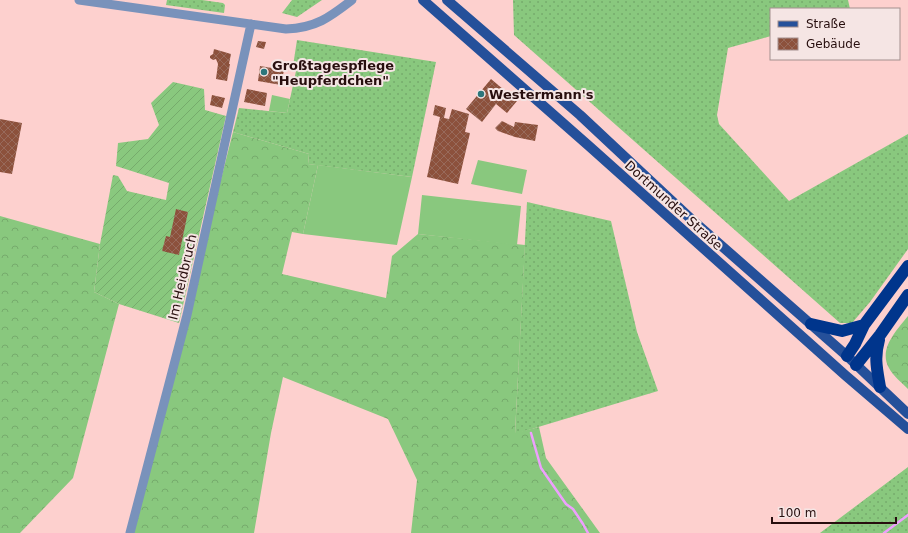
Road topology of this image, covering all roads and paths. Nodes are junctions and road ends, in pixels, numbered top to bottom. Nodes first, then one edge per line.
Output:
1 (79, 0) edge
2 (352, 0) edge
3 (422, 0) edge
4 (447, 0) edge
5 (251, 24) junction
6 (908, 266) edge
7 (908, 295) edge
8 (811, 324) junction
9 (864, 325) junction
10 (880, 335) junction
11 (848, 366) junction
12 (880, 388) junction
13 (908, 414) edge
14 (908, 429) edge
15 (130, 533) edge

1 - 5 street
2 - 5 street
3 - 11 main road, Dortmunder Straße
4 - 8 main road, Dortmunder Straße
5 - 15 street, Im Heidbruch
6 - 9 highway
7 - 10 highway
8 - 9 highway
8 - 11 main road, Dortmunder Straße
9 - 11 highway
10 - 11 highway
10 - 12 highway
11 - 12 main road, Dortmunder Straße
11 - 14 main road, Dortmunder Straße
12 - 13 main road, Dortmunder Straße

